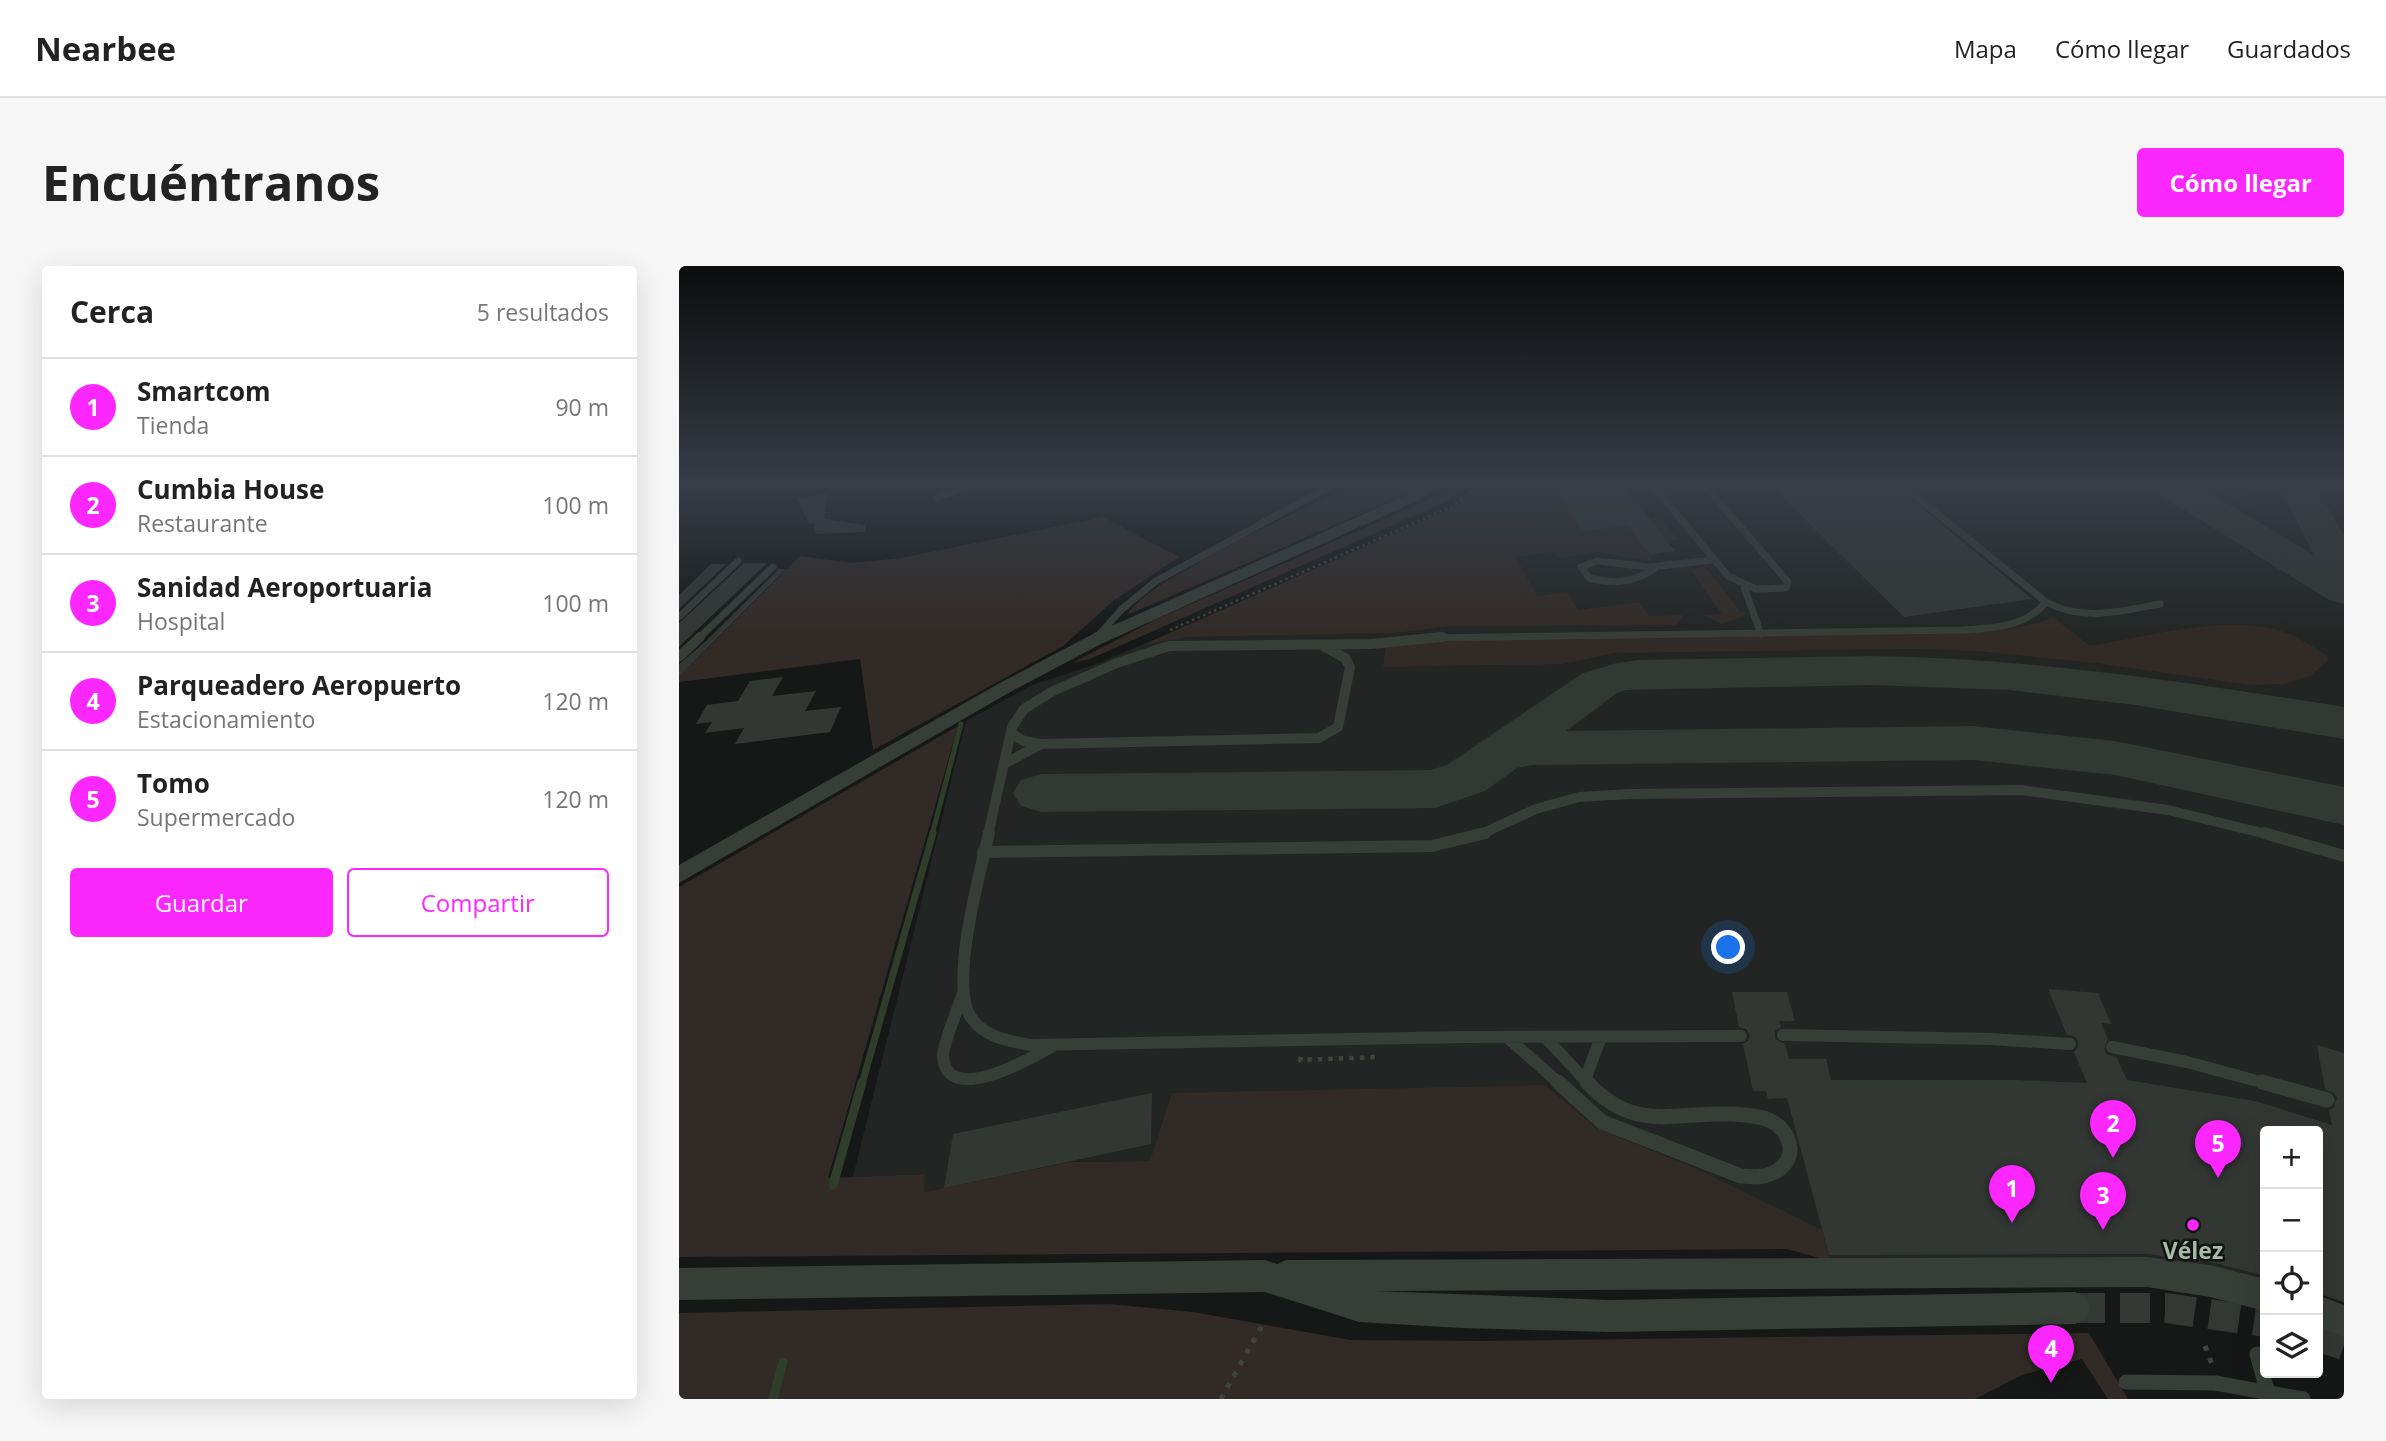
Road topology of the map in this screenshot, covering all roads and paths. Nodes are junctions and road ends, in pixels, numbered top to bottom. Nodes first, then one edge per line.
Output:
1 (1241, 535) edge
2 (1327, 535) edge
3 (1387, 535) edge
4 (1693, 535) edge
5 (1748, 535) edge
6 (1963, 535) edge
7 (1713, 560) junction
8 (738, 561) dead end
9 (773, 567) dead end
10 (1654, 569) junction
11 (1744, 587) junction
12 (2046, 602) junction
13 (2160, 604) dead end
14 (679, 617) edge
15 (1761, 634) junction
16 (1159, 635) dead end
17 (1095, 640) junction
18 (1315, 644) junction
19 (679, 657) edge
20 (1011, 733) junction
21 (1041, 744) junction
22 (1004, 764) junction
23 (983, 852) junction
24 (2344, 856) edge
25 (679, 875) edge
26 (963, 993) junction
27 (1783, 1035) dead end
28 (1741, 1036) dead end
29 (1507, 1037) junction
30 (1545, 1037) junction
31 (1601, 1037) junction
32 (1304, 1041) junction
33 (2070, 1044) dead end
34 (1056, 1045) junction
35 (2112, 1047) dead end
36 (1383, 1057) dead end
37 (1584, 1080) junction
38 (2327, 1100) dead end
39 (1265, 1276) junction
40 (679, 1284) edge
41 (2260, 1293) edge
42 (2075, 1308) tunnel mouth
43 (2323, 1313) edge
44 (1265, 1320) dead end
45 (2344, 1321) edge
46 (2257, 1354) dead end
47 (2126, 1382) dead end
48 (2267, 1390) junction
49 (1221, 1399) edge
50 (2302, 1399) edge

1 - 17 lane
2 - 17 street
3 - 16 path
4 - 7 lane
5 - 11 lane
6 - 12 lane
7 - 10 lane
7 - 11 lane
8 - 14 lane
9 - 19 lane
10 - 10 lane
11 - 15 lane
12 - 13 lane
12 - 15 lane
15 - 18 lane
17 - 25 street
18 - 20 lane
18 - 21 lane
20 - 21 lane
20 - 22 lane
21 - 22 lane
22 - 23 lane
23 - 24 lane
23 - 26 lane
26 - 34 lane
26 - 34 lane
27 - 33 lane
28 - 31 lane
29 - 30 lane
29 - 32 lane
29 - 37 lane
30 - 31 lane
30 - 37 lane
31 - 37 lane
32 - 34 lane
32 - 36 path
35 - 38 lane
39 - 40 street
39 - 41 street
39 - 42 street
43 - 45 street
44 - 49 path
46 - 48 lane
47 - 48 lane
48 - 50 lane

